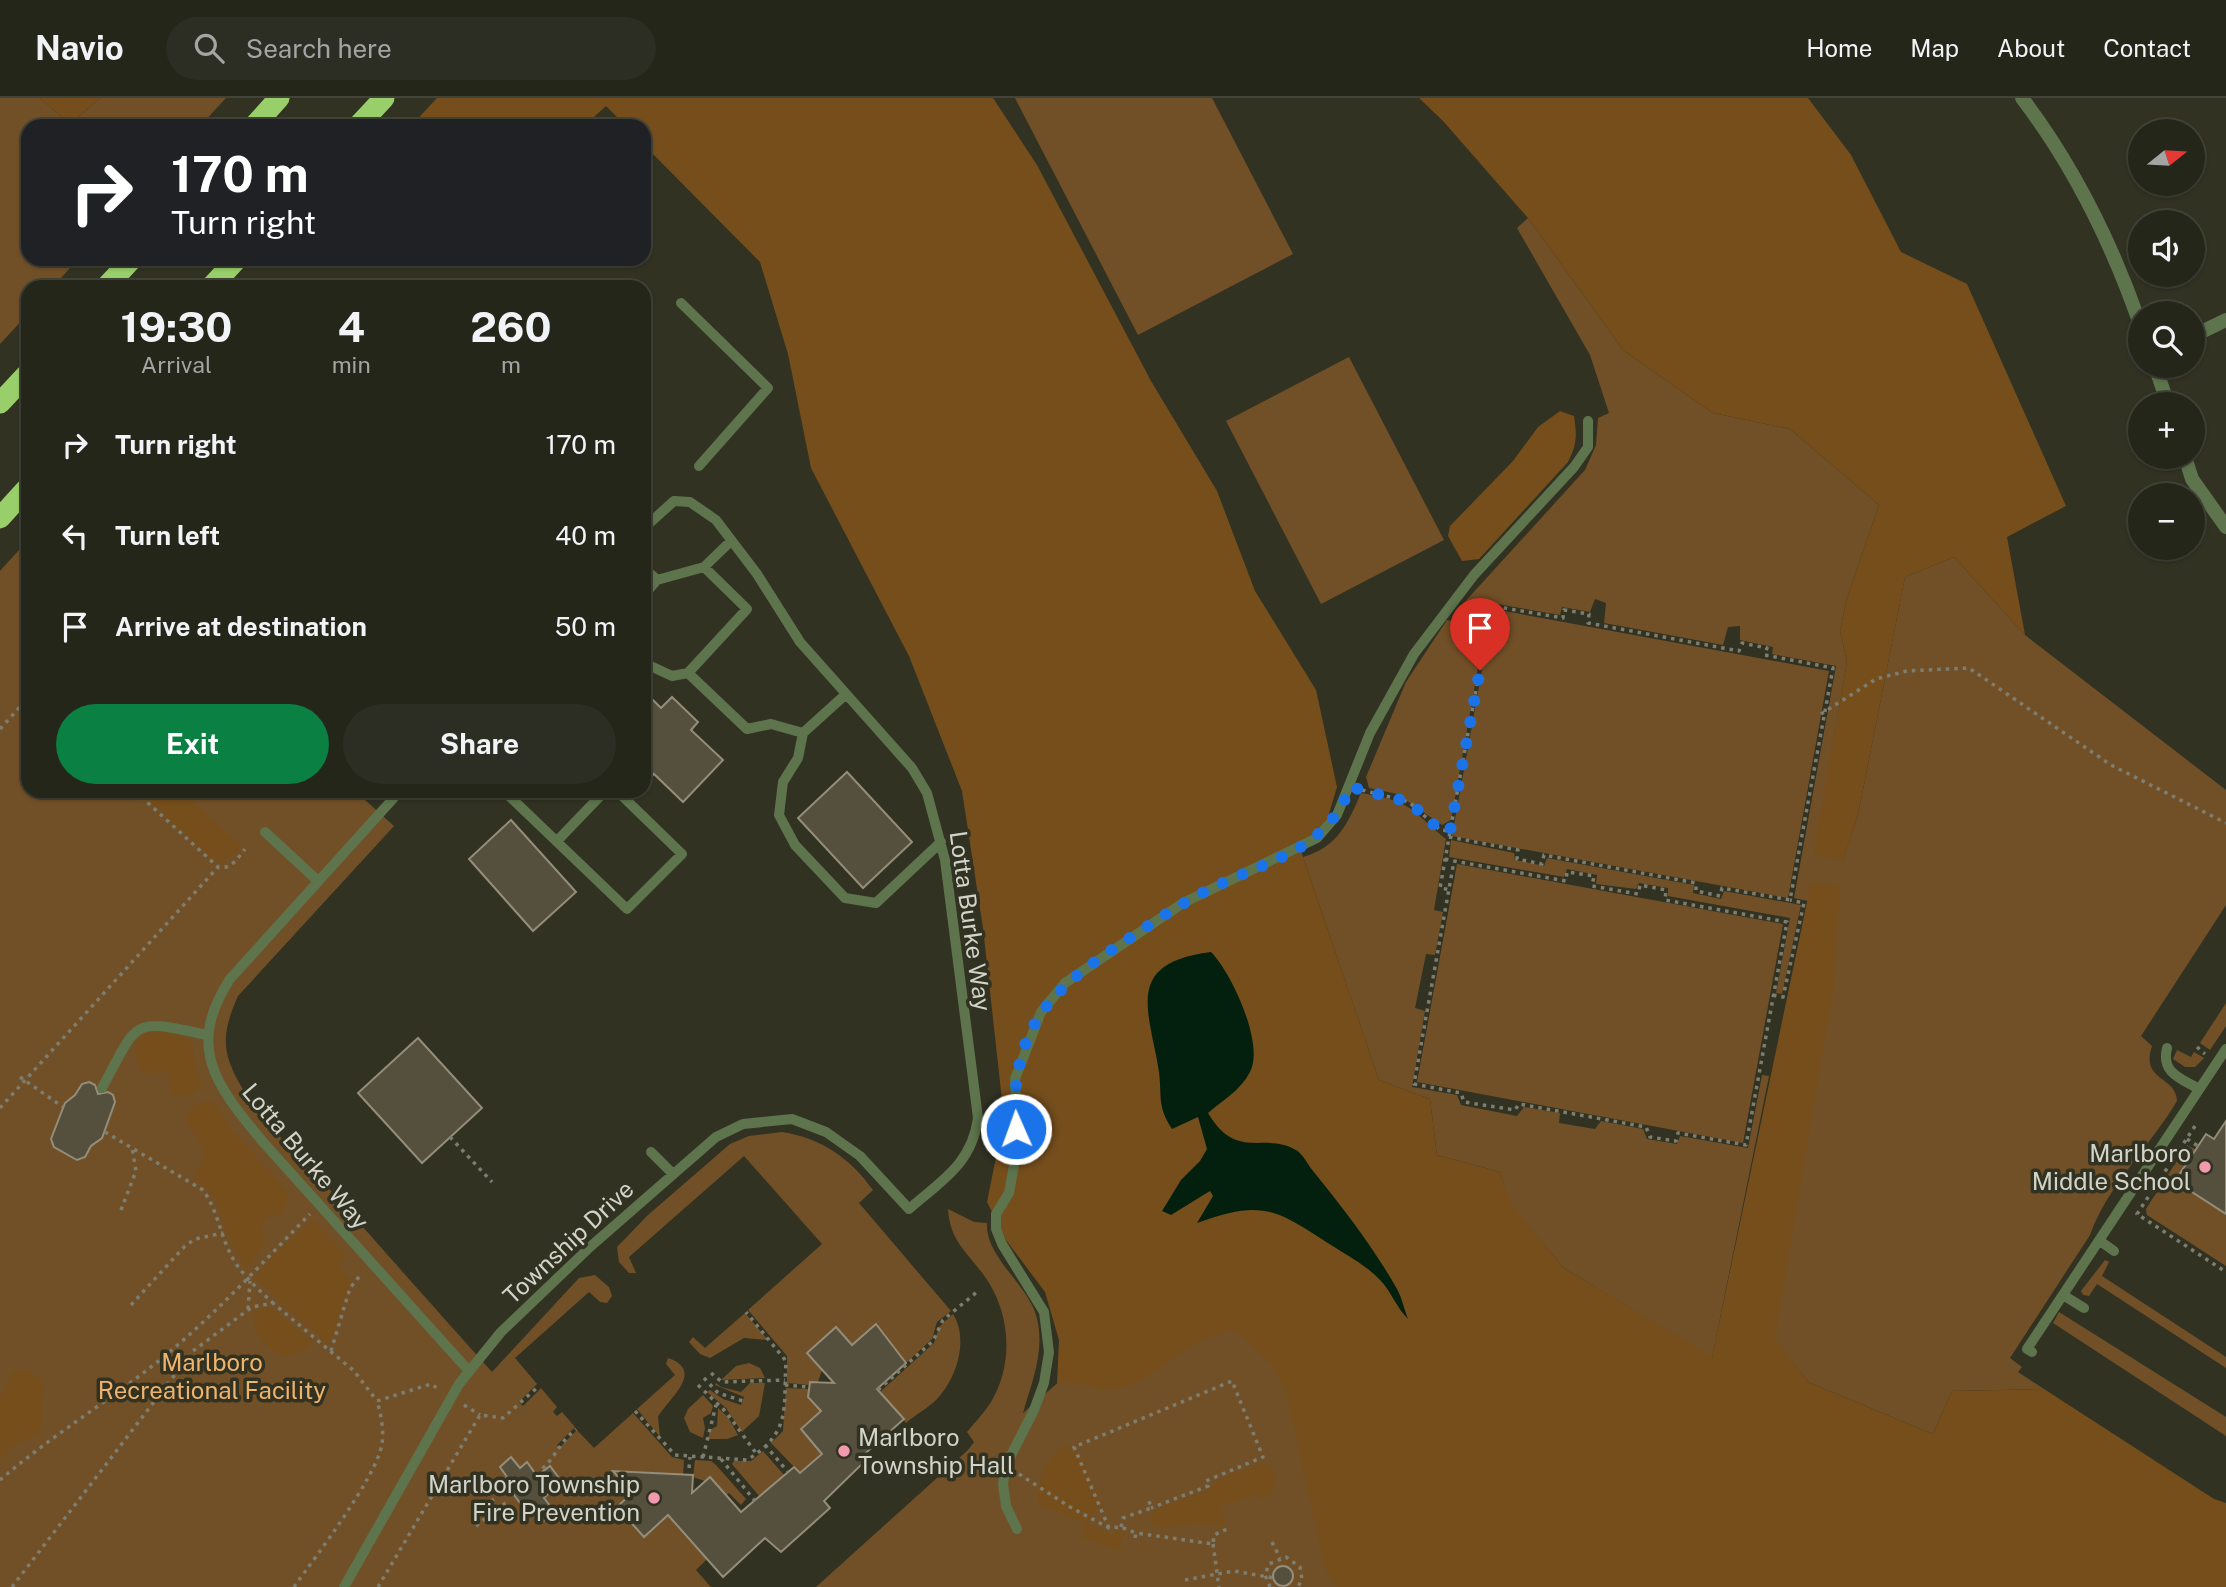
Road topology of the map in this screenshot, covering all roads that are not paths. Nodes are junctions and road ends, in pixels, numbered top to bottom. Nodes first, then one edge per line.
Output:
1 (279, 98) edge
2 (384, 98) edge
3 (2022, 98) edge
4 (260, 119) edge
5 (364, 119) edge
6 (126, 266) edge
7 (230, 266) edge
8 (112, 280) edge
9 (218, 280) edge
10 (2130, 301) edge
11 (681, 303) dead end
12 (2226, 320) edge
13 (2205, 330) edge
14 (21, 380) edge
15 (0, 403) edge
16 (1588, 421) dead end
17 (699, 466) dead end
18 (2189, 469) edge
19 (21, 495) edge
20 (0, 518) edge
21 (651, 522) edge
22 (2226, 527) edge
23 (732, 541) junction
24 (704, 567) junction
25 (651, 574) edge
26 (657, 580) junction
27 (651, 587) edge
28 (651, 666) edge
29 (688, 673) junction
30 (845, 695) junction
31 (803, 733) junction
32 (394, 798) edge
33 (511, 798) edge
34 (598, 798) edge
35 (624, 798) edge
36 (265, 832) dead end
37 (557, 841) junction
38 (941, 842) junction
39 (318, 881) junction
40 (207, 1035) junction
41 (2167, 1048) dead end
42 (2226, 1049) edge
43 (102, 1088) dead end
44 (2199, 1089) junction
45 (651, 1152) dead end
46 (673, 1174) junction
47 (909, 1209) joint
48 (2100, 1241) junction
49 (2114, 1251) dead end
50 (2063, 1295) junction
51 (2084, 1308) dead end
52 (2032, 1352) dead end
53 (468, 1370) junction
54 (1017, 1529) dead end
55 (344, 1587) edge

1 - 4 highway
2 - 5 highway
3 - 10 street
6 - 8 highway
7 - 9 highway
11 - 17 lane
12 - 13 street
14 - 15 highway
16 - 54 lane
18 - 22 street
19 - 20 highway
21 - 23 lane, Lotta Burke Way
23 - 24 lane
23 - 30 lane, Lotta Burke Way
24 - 26 lane
24 - 29 lane
25 - 26 lane
26 - 27 lane
28 - 29 lane
29 - 31 lane
30 - 31 lane
30 - 38 lane, Lotta Burke Way
31 - 38 lane
32 - 39 lane, Lotta Burke Way
33 - 37 lane
34 - 37 lane
35 - 37 lane
36 - 39 lane
38 - 47 lane, Lotta Burke Way
39 - 40 lane, Lotta Burke Way
40 - 43 lane
40 - 53 lane, Lotta Burke Way
41 - 44 lane
42 - 44 lane
44 - 48 lane
45 - 46 lane
46 - 47 lane, Township Drive
46 - 53 lane, Township Drive
48 - 49 lane
48 - 50 lane
50 - 51 lane
50 - 52 lane
53 - 55 lane, Township Drive

